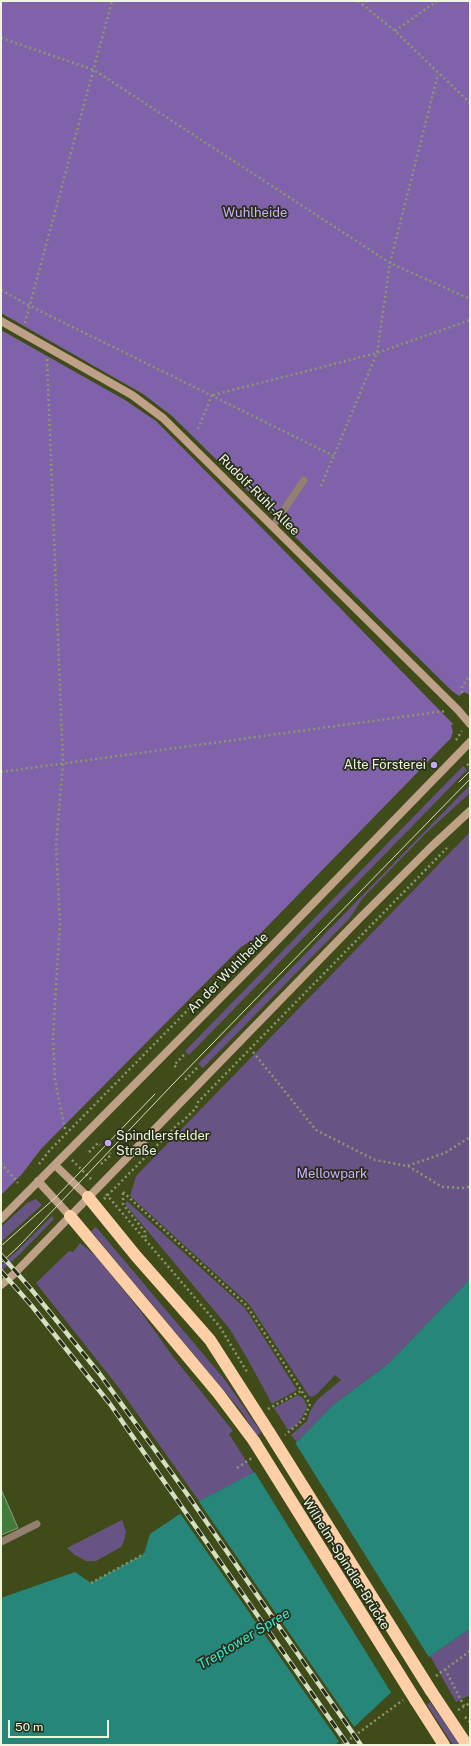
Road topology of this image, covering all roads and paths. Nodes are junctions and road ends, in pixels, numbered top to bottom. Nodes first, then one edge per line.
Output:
1 (112, 1) edge
2 (358, 1) edge
3 (437, 1) edge
4 (395, 31) junction
5 (1, 38) edge
6 (94, 70) junction
7 (438, 74) junction
8 (470, 103) edge
9 (390, 263) junction
10 (1, 290) edge
11 (470, 299) edge
12 (30, 306) junction
13 (470, 320) edge
14 (1, 321) edge
15 (22, 333) junction
16 (47, 347) junction
17 (377, 353) junction
18 (212, 395) junction
19 (198, 428) dead end
20 (334, 456) junction
21 (304, 480) dead end
22 (320, 486) dead end
23 (273, 526) junction
24 (470, 675) edge
25 (462, 693) dead end
26 (458, 710) junction
27 (469, 723) edge
28 (470, 742) edge
29 (451, 746) dead end
30 (63, 764) junction
31 (467, 764) dead end
32 (470, 767) edge
33 (1, 772) edge
34 (470, 811) edge
35 (449, 846) dead end
36 (244, 953) dead end
37 (253, 1052) dead end
38 (184, 1055) dead end
39 (176, 1067) dead end
40 (197, 1068) dead end
41 (185, 1078) dead end
42 (65, 1129) dead end
43 (470, 1137) edge
44 (56, 1144) junction
45 (100, 1145) dead end
46 (50, 1150) dead end
47 (89, 1152) dead end
48 (110, 1153) dead end
49 (66, 1154) junction
50 (1, 1163) edge
51 (55, 1165) junction
52 (407, 1166) junction
53 (104, 1168) dead end
54 (38, 1181) junction
55 (18, 1183) dead end
56 (98, 1186) junction
57 (470, 1186) edge
58 (108, 1195) junction
59 (88, 1197) junction
60 (70, 1216) junction
61 (1, 1219) edge
62 (1, 1285) edge
63 (301, 1391) junction
64 (268, 1409) dead end
65 (284, 1435) dead end
66 (37, 1524) dead end
67 (1, 1542) edge
68 (144, 1554) dead end
69 (91, 1583) dead end
70 (470, 1651) edge
71 (445, 1669) junction
72 (432, 1679) dead end
73 (411, 1699) junction
74 (470, 1703) edge
75 (464, 1706) junction
76 (457, 1710) dead end
77 (342, 1745) edge
78 (444, 1745) edge
79 (467, 1745) edge

1 - 6 path
2 - 4 path
3 - 4 path
4 - 7 path
5 - 6 path
6 - 9 path
6 - 12 path
7 - 8 path
7 - 9 path
9 - 11 path
9 - 17 path
10 - 12 path
12 - 15 path
12 - 18 path
13 - 17 path
14 - 15 main road, Rudolf-Rühl-Allee
15 - 16 main road, Rudolf-Rühl-Allee
16 - 23 main road, Rudolf-Rühl-Allee
16 - 30 path
17 - 18 path
17 - 20 path
18 - 19 path
18 - 20 path
20 - 22 path
21 - 23 lane
23 - 26 main road, Rudolf-Rühl-Allee
24 - 25 path
26 - 27 main road, Rudolf-Rühl-Allee
26 - 30 path
27 - 29 path
28 - 49 main road, An der Wuhlheide
30 - 33 path
30 - 42 path
31 - 32 path
34 - 56 main road
35 - 58 path
36 - 44 path
37 - 52 path
38 - 39 path
40 - 41 path
43 - 52 path
44 - 46 path
44 - 49 path
45 - 47 path
48 - 53 path
49 - 51 main road, An der Wuhlheide
49 - 56 path
50 - 55 path
51 - 54 main road, An der Wuhlheide
51 - 59 main road
52 - 57 path
54 - 60 main road
54 - 61 main road, An der Wuhlheide
56 - 58 path
56 - 59 main road
58 - 63 path
59 - 60 main road
59 - 79 highway, Wilhelm-Spindler-Brücke, bridge
60 - 62 main road
60 - 73 highway, Wilhelm-Spindler-Brücke, bridge
63 - 64 path
63 - 65 path
66 - 67 lane
68 - 69 path
70 - 71 path
71 - 72 path
71 - 75 path
73 - 77 path
73 - 78 highway
74 - 75 path
75 - 76 path

